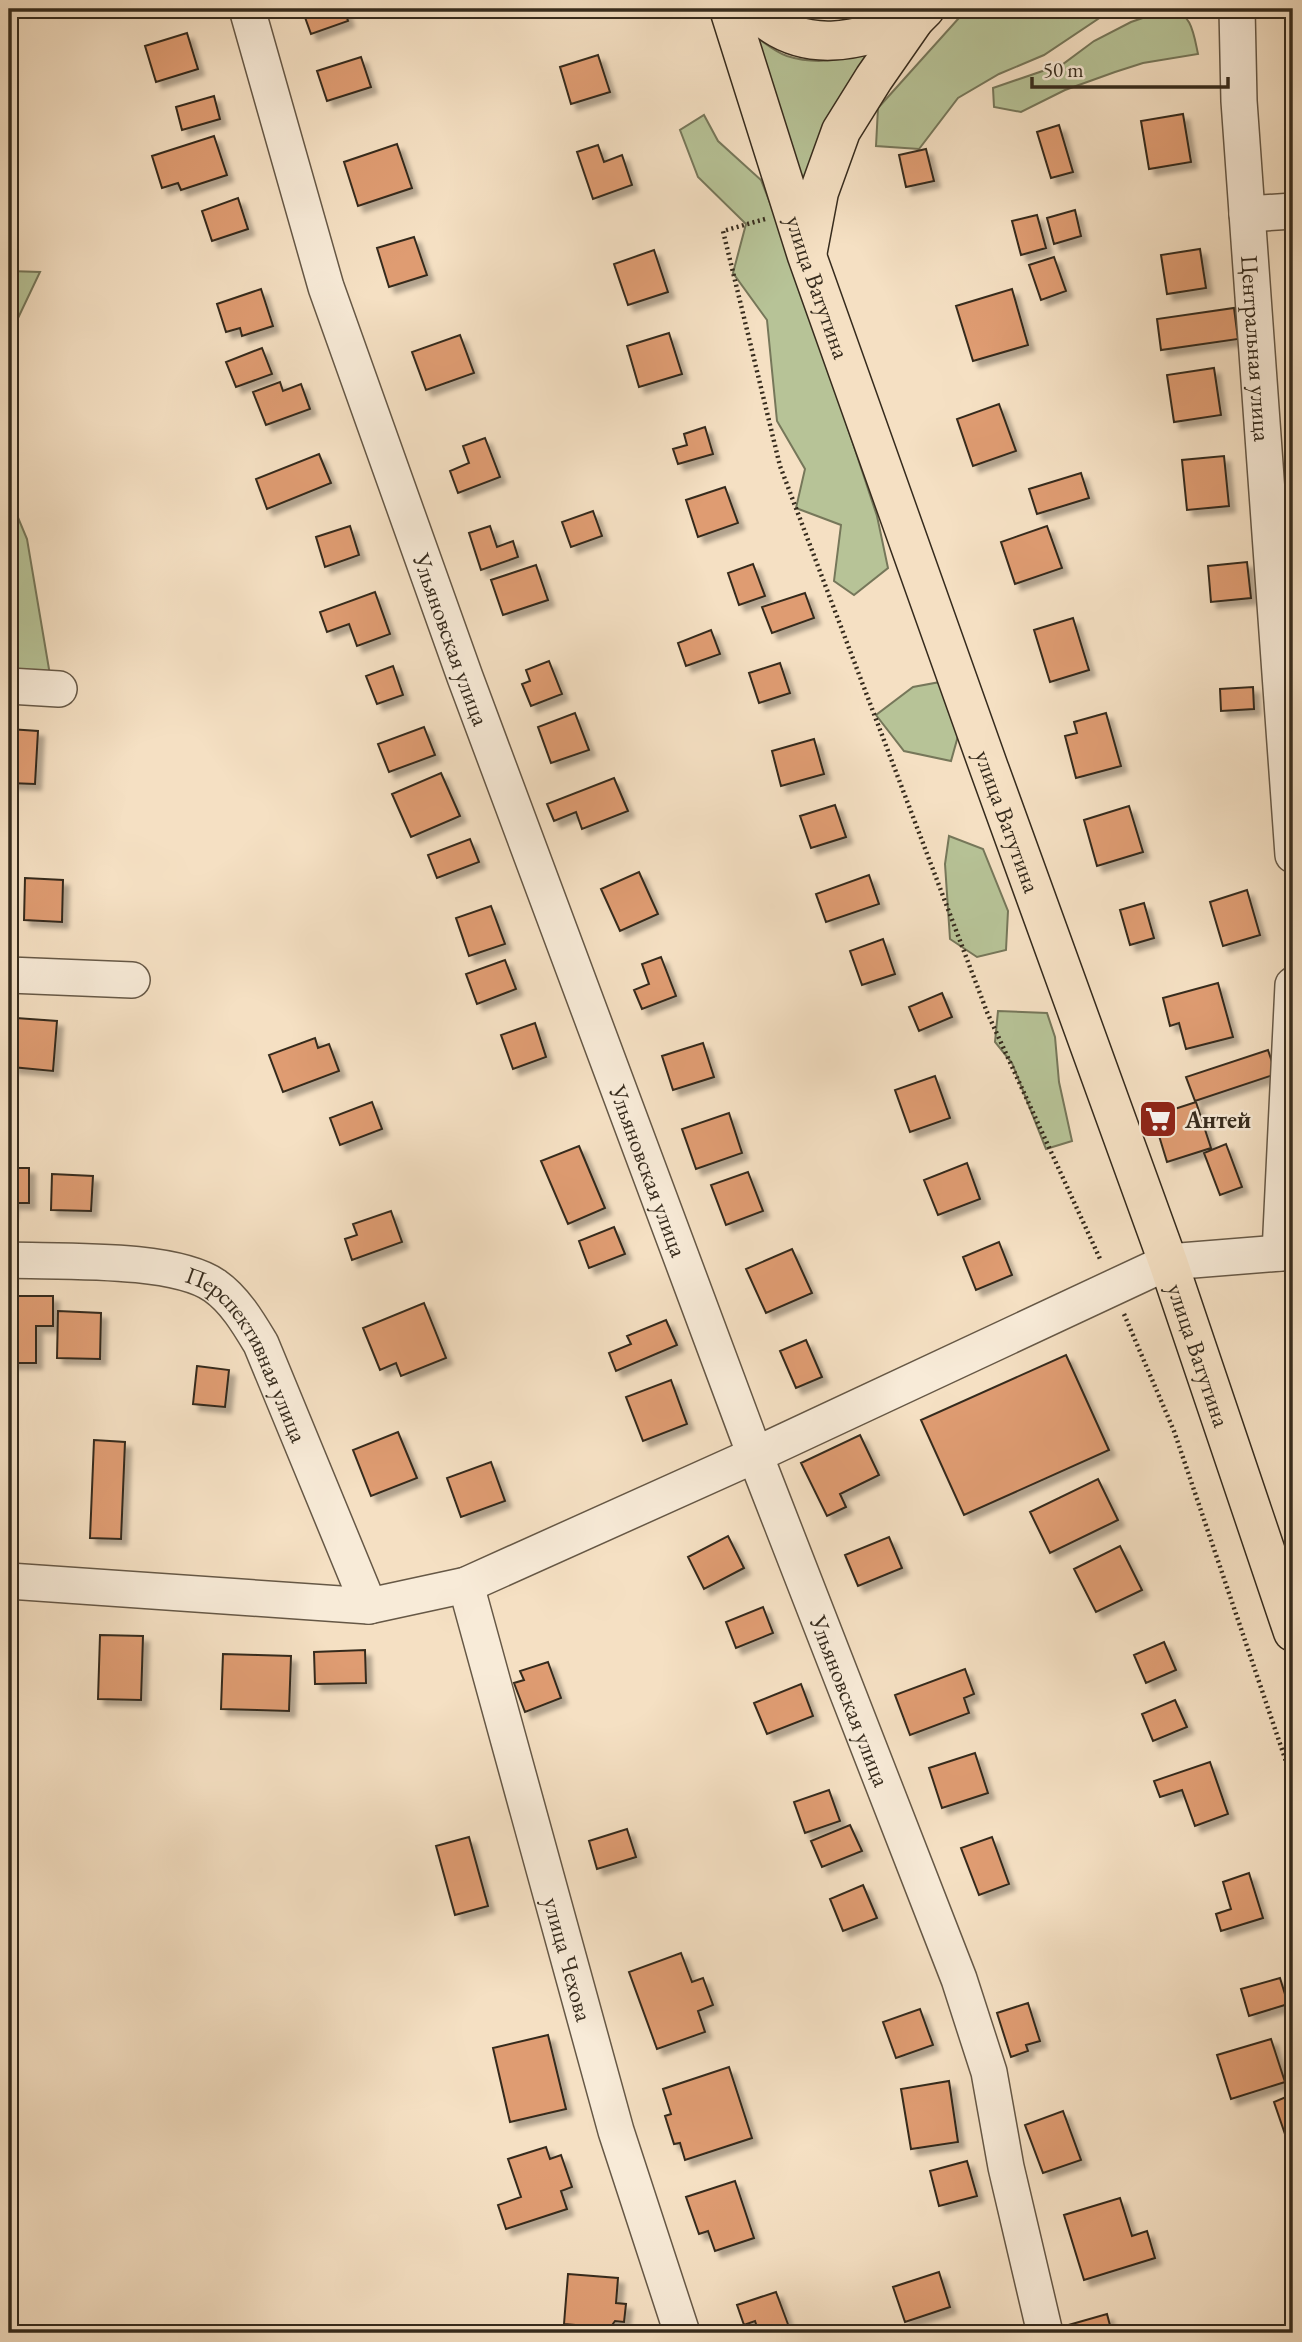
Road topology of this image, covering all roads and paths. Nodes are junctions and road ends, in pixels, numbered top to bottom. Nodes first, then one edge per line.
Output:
1 (247, 9) edge
2 (729, 9) edge
3 (754, 9) edge
4 (1237, 9) edge
5 (920, 14) edge
6 (793, 211) junction
7 (1293, 211) edge
8 (1247, 214) junction
9 (807, 256) junction
10 (1281, 531) edge
11 (9, 686) edge
12 (59, 689) dead end
13 (1293, 855) edge
14 (9, 975) edge
15 (132, 980) dead end
16 (1293, 985) edge
17 (1286, 1252) edge
18 (9, 1260) edge
19 (1168, 1262) junction
20 (1114, 1288) junction
21 (755, 1455) junction
22 (9, 1581) edge
23 (466, 1584) junction
24 (369, 1605) junction
25 (1293, 1632) edge
26 (1293, 1782) edge
27 (682, 2333) edge
28 (1045, 2333) edge

1 - 21 street, Ульяновская улица
2 - 6 main road, улица Ватутина
3 - 5 main road
4 - 8 street, Центральная улица
5 - 9 main road
6 - 9 main road, улица Ватутина
6 - 20 path
7 - 8 street
8 - 10 street, Центральная улица
9 - 19 main road, улица Ватутина
10 - 13 street, Центральная улица
11 - 12 street
14 - 15 street
16 - 17 street
17 - 19 street
18 - 24 street, Перспективная улица
19 - 20 street
19 - 25 main road, улица Ватутина
20 - 21 street
20 - 26 path
21 - 23 street
21 - 28 street, Ульяновская улица
22 - 24 street
23 - 24 street
23 - 27 street, улица Чехова

